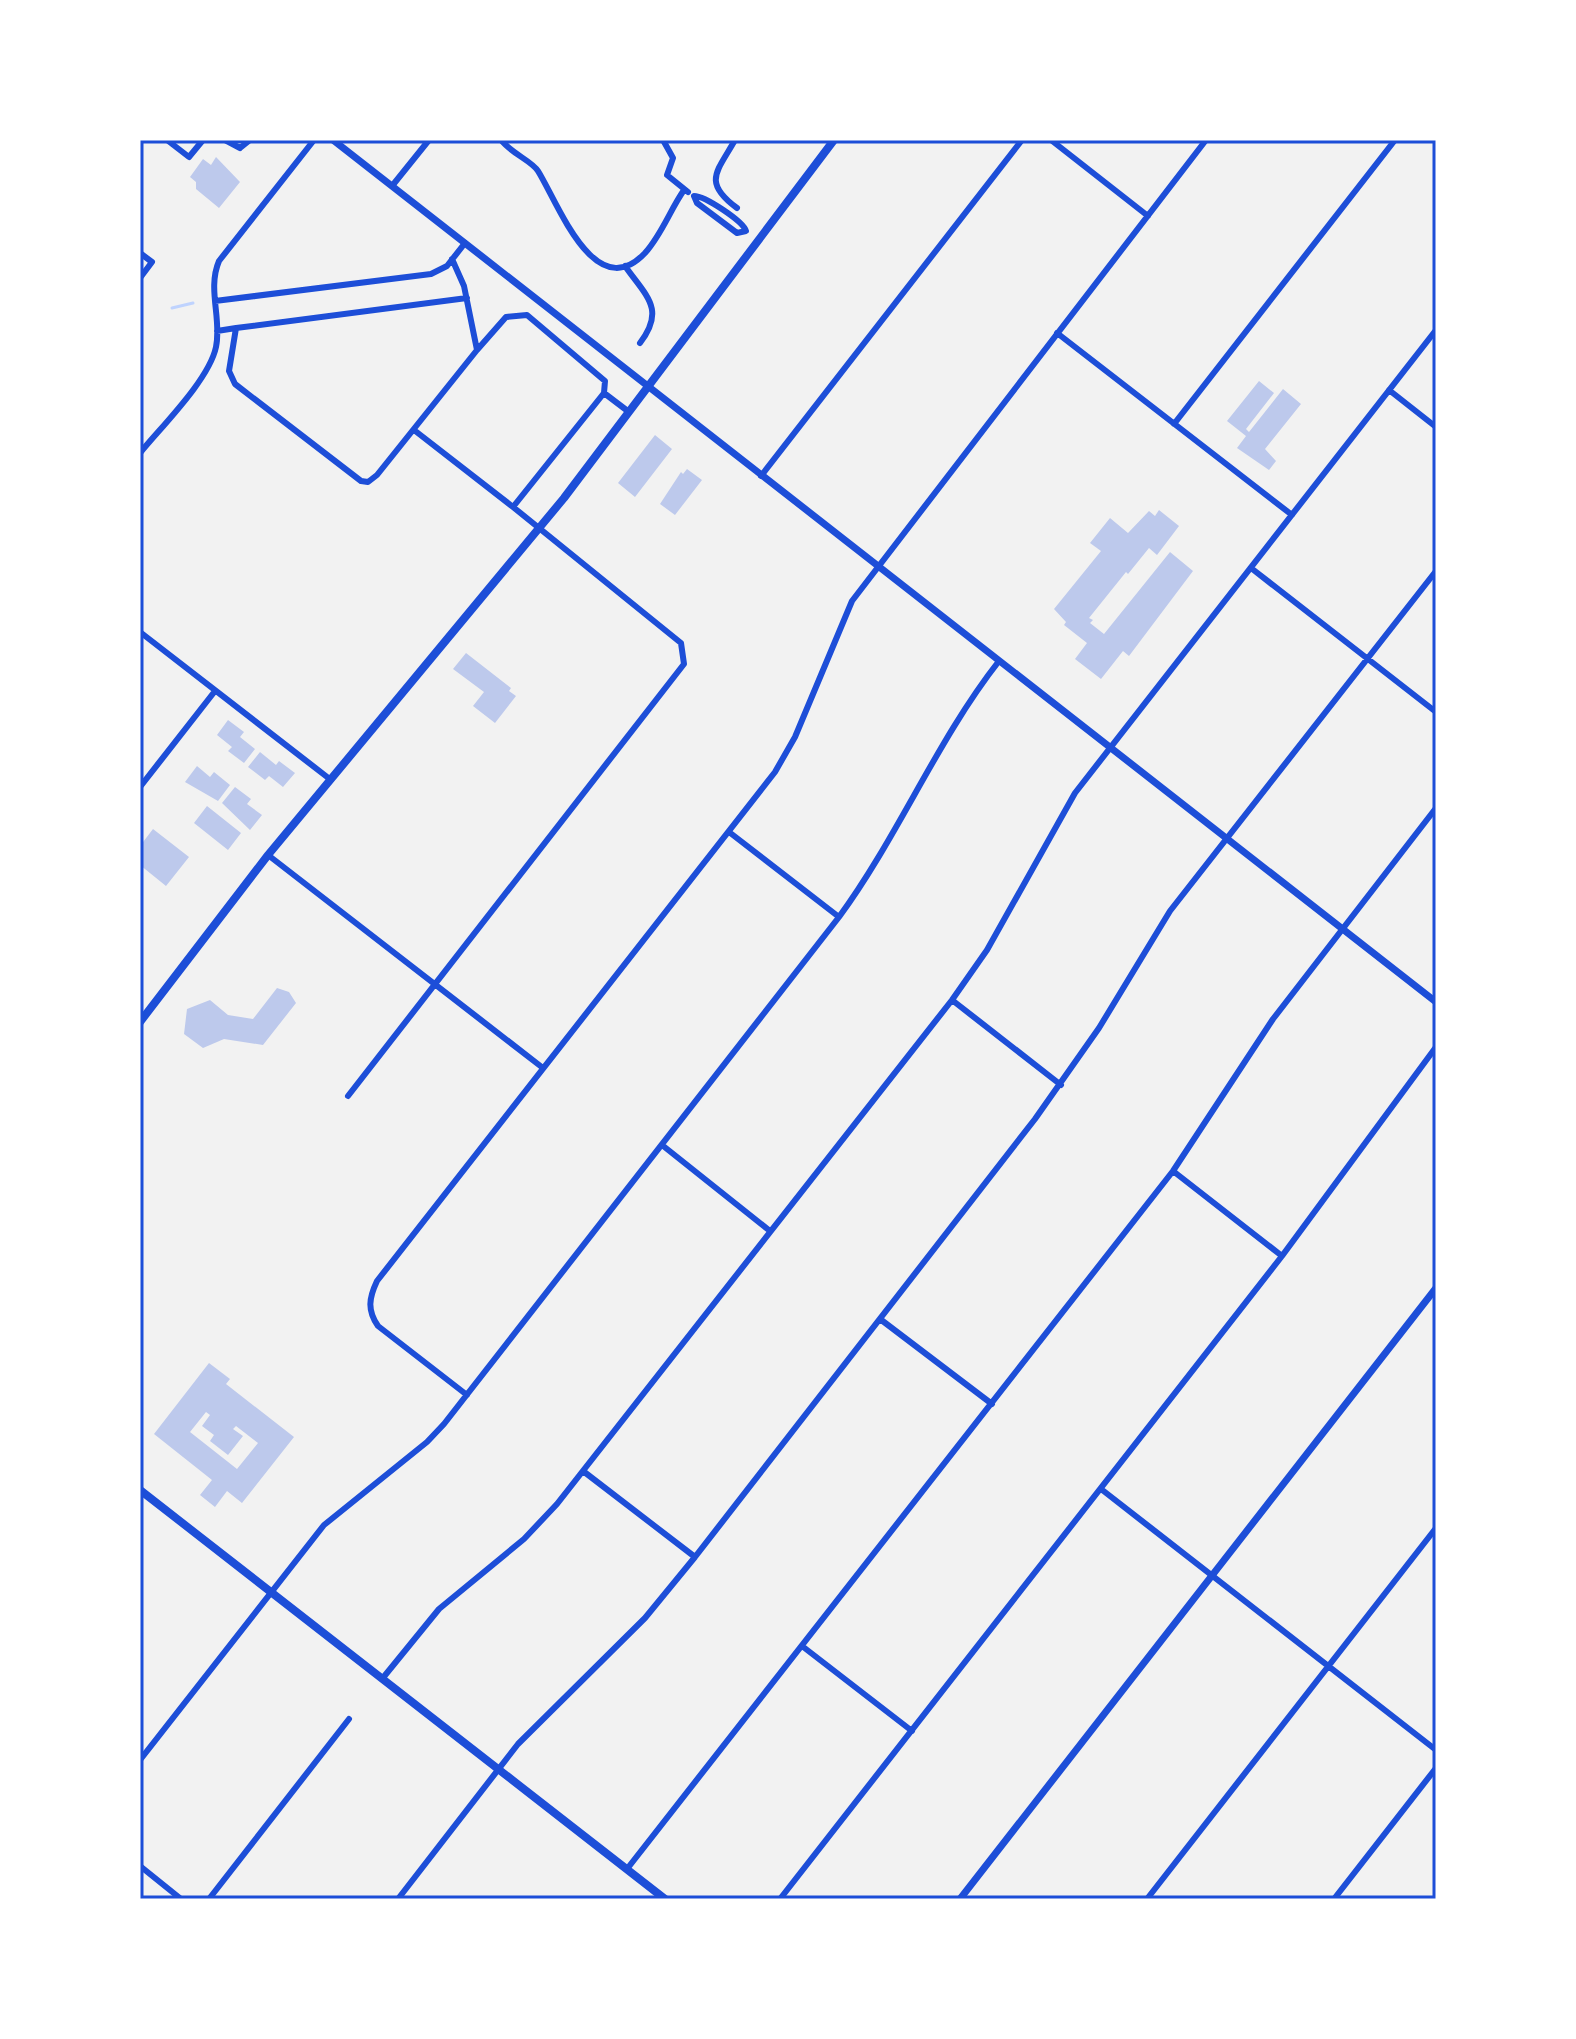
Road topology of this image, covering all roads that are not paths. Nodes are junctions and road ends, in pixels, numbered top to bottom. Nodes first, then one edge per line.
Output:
1 (167, 140) edge
2 (203, 140) edge
3 (225, 140) edge
4 (240, 140) edge
5 (250, 140) edge
6 (314, 140) edge
7 (333, 140) edge
8 (429, 140) edge
9 (501, 140) edge
10 (663, 140) edge
11 (735, 140) edge
12 (834, 140) edge
13 (1022, 140) edge
14 (1051, 140) edge
15 (1206, 140) edge
16 (1395, 140) edge
17 (240, 148) junction
18 (392, 186) junction
19 (684, 190) junction
20 (694, 196) junction
21 (737, 208) dead end
22 (1148, 216) junction
23 (465, 243) junction
24 (140, 253) edge
25 (452, 259) junction
26 (625, 266) junction
27 (140, 278) edge
28 (467, 298) junction
29 (215, 301) junction
30 (236, 328) junction
31 (1436, 330) edge
32 (217, 331) junction
33 (1057, 333) junction
34 (640, 343) dead end
35 (477, 350) junction
36 (648, 386) junction
37 (1389, 390) junction
38 (604, 393) junction
39 (629, 412) junction
40 (1174, 424) junction
41 (1436, 427) edge
42 (414, 430) junction
43 (140, 453) edge
44 (761, 476) junction
45 (513, 507) junction
46 (1292, 515) junction
47 (538, 530) junction
48 (877, 566) junction
49 (1251, 568) junction
50 (1436, 571) edge
51 (140, 632) edge
52 (1367, 658) junction
53 (999, 661) junction
54 (215, 691) junction
55 (1436, 712) edge
56 (1109, 747) junction
57 (331, 780) junction
58 (140, 787) edge
59 (1436, 808) edge
60 (729, 832) junction
61 (1226, 839) junction
62 (268, 855) junction
63 (839, 917) junction
64 (1342, 929) junction
65 (435, 985) junction
66 (952, 1000) junction
67 (1436, 1002) edge
68 (140, 1022) edge
69 (1436, 1047) edge
70 (543, 1068) junction
71 (1061, 1085) junction
72 (348, 1096) dead end
73 (662, 1145) junction
74 (1173, 1171) junction
75 (770, 1231) junction
76 (1282, 1256) junction
77 (1436, 1288) edge
78 (880, 1319) junction
79 (467, 1395) junction
80 (992, 1404) junction
81 (583, 1471) junction
82 (1101, 1489) junction
83 (140, 1490) edge
84 (1436, 1528) edge
85 (695, 1557) junction
86 (1211, 1575) junction
87 (271, 1593) junction
88 (802, 1646) junction
89 (1329, 1666) junction
90 (382, 1679) junction
91 (349, 1719) dead end
92 (912, 1731) junction
93 (1436, 1750) edge
94 (140, 1760) edge
95 (1436, 1768) edge
96 (498, 1770) junction
97 (140, 1866) edge
98 (627, 1869) junction
99 (181, 1899) edge
100 (209, 1899) edge
101 (398, 1899) edge
102 (665, 1899) edge
103 (780, 1899) edge
104 (960, 1899) edge
105 (1147, 1899) edge
106 (1334, 1899) edge

1 - 2 street
3 - 17 street
4 - 17 street
5 - 17 street
6 - 29 street
7 - 18 street
8 - 18 street
9 - 26 street
10 - 19 street
11 - 21 street
12 - 36 main road
13 - 44 street
14 - 22 street
15 - 22 street
16 - 40 street
18 - 23 street
19 - 20 street
19 - 26 street
20 - 20 street
22 - 33 street
23 - 25 street
23 - 36 street
24 - 27 street
25 - 28 street
25 - 29 street
26 - 34 street
28 - 30 street
28 - 35 street
29 - 32 street
30 - 32 street
30 - 42 street
31 - 37 street
32 - 43 street
33 - 40 street
33 - 48 street
35 - 38 street
35 - 42 street
36 - 39 main road
36 - 44 street
37 - 41 street
37 - 46 street
38 - 39 street
38 - 45 street
39 - 47 main road
40 - 46 street
42 - 45 street
44 - 48 street
45 - 47 street
46 - 49 street
47 - 57 main road
47 - 65 street
48 - 53 street
48 - 60 street
49 - 52 street
49 - 56 street
50 - 52 street
51 - 54 street
52 - 55 street
52 - 61 street
53 - 56 street
53 - 63 street
54 - 57 street
54 - 58 street
56 - 61 street
56 - 66 street
57 - 62 main road
59 - 64 street
60 - 63 street
60 - 70 street
61 - 64 street
61 - 71 street
62 - 65 street
62 - 68 main road
63 - 73 street
64 - 67 street
64 - 74 street
65 - 70 street
65 - 72 street
66 - 71 street
66 - 75 street
69 - 76 street
70 - 79 street
71 - 78 street
73 - 75 street
73 - 79 street
74 - 76 street
74 - 80 street
75 - 81 street
76 - 82 street
77 - 86 street
78 - 80 street
78 - 85 street
79 - 87 street
80 - 88 street
81 - 85 street
81 - 90 street
82 - 86 street
82 - 92 street
83 - 87 main road
84 - 89 street
85 - 96 street
86 - 89 street
86 - 104 street
87 - 90 main road
87 - 94 street
88 - 92 street
88 - 98 street
89 - 93 street
89 - 105 street
90 - 96 main road
91 - 100 street
92 - 103 street
95 - 106 street
96 - 98 main road
96 - 101 street
97 - 99 street
98 - 102 main road

